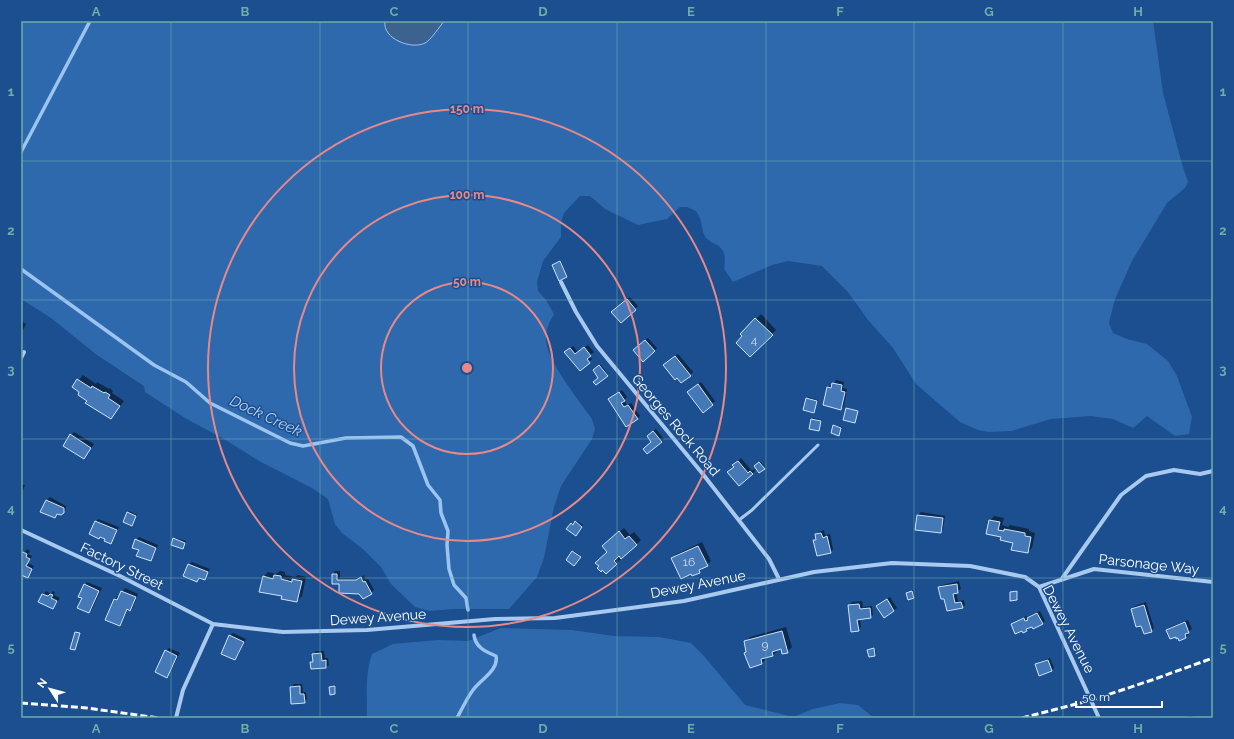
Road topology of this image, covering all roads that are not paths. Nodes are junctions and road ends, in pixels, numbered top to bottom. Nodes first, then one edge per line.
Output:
1 (561, 282) dead end
2 (24, 352) dead end
3 (21, 358) edge
4 (818, 446) dead end
5 (1213, 471) edge
6 (739, 520) junction
7 (21, 530) edge
8 (779, 579) junction
9 (1061, 580) junction
10 (1213, 582) edge
11 (1039, 587) junction
12 (213, 624) junction
13 (176, 718) edge
14 (1099, 718) edge

1 - 6 street, Georges Rock Road
2 - 3 street
4 - 6 lane
5 - 9 street, Parsonage Way
6 - 8 street, Georges Rock Road
7 - 12 street, Factory Street
8 - 11 street, Dewey Avenue
8 - 12 street, Dewey Avenue
9 - 10 street, Parsonage Way
9 - 11 street, Parsonage Way
11 - 14 street, Dewey Avenue
12 - 13 street

